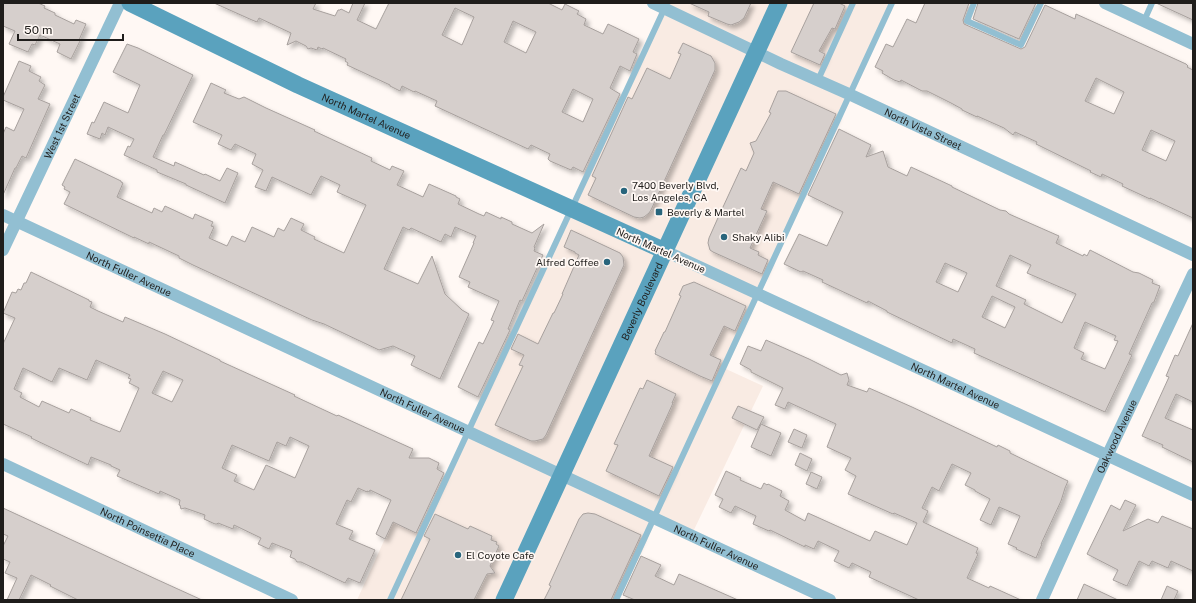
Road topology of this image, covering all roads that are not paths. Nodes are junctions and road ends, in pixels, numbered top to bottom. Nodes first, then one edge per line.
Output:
1 (120, 3) edge
2 (130, 3) edge
3 (653, 3) edge
4 (779, 3) edge
5 (853, 3) edge
6 (892, 3) edge
7 (974, 3) edge
8 (1041, 3) edge
9 (1152, 3) edge
10 (1112, 4) edge
11 (666, 6) edge
12 (1144, 21) junction
13 (1193, 44) edge
14 (756, 52) junction
15 (818, 80) junction
16 (851, 95) junction
17 (572, 209) junction
18 (3, 215) edge
19 (16, 221) junction
20 (3, 250) edge
21 (665, 251) junction
22 (1193, 255) edge
23 (1193, 274) edge
24 (757, 294) junction
25 (468, 432) junction
26 (1108, 455) junction
27 (3, 464) edge
28 (562, 476) junction
29 (1193, 495) edge
30 (654, 518) junction
31 (292, 600) edge
32 (390, 600) edge
33 (504, 600) edge
34 (616, 600) edge
35 (830, 600) edge
36 (1042, 600) edge

1 - 19 street, West 1st Street
2 - 17 main road, North Martel Avenue
3 - 11 street, North Vista Street
4 - 14 main road, Beverly Boulevard
5 - 15 lane
6 - 16 lane
7 - 8 lane
9 - 12 lane
10 - 12 street
11 - 14 street, North Vista Street
11 - 17 lane
12 - 13 street
14 - 15 street, North Vista Street
14 - 21 main road, Beverly Boulevard
15 - 16 street, North Vista Street
16 - 22 street, North Vista Street
16 - 24 lane
17 - 21 main road, North Martel Avenue
17 - 25 lane
18 - 19 street, North Fuller Avenue
19 - 20 street, West 1st Street
19 - 25 street, North Fuller Avenue
21 - 24 street, North Martel Avenue
21 - 28 main road, Beverly Boulevard
23 - 26 street, Oakwood Avenue
24 - 26 street, North Martel Avenue
24 - 30 lane
25 - 28 street, North Fuller Avenue
25 - 32 lane
26 - 29 street, North Martel Avenue
26 - 36 street, Oakwood Avenue
27 - 31 street, North Poinsettia Place
28 - 30 street, North Fuller Avenue
28 - 33 main road, Beverly Boulevard
30 - 34 lane
30 - 35 street, North Fuller Avenue

